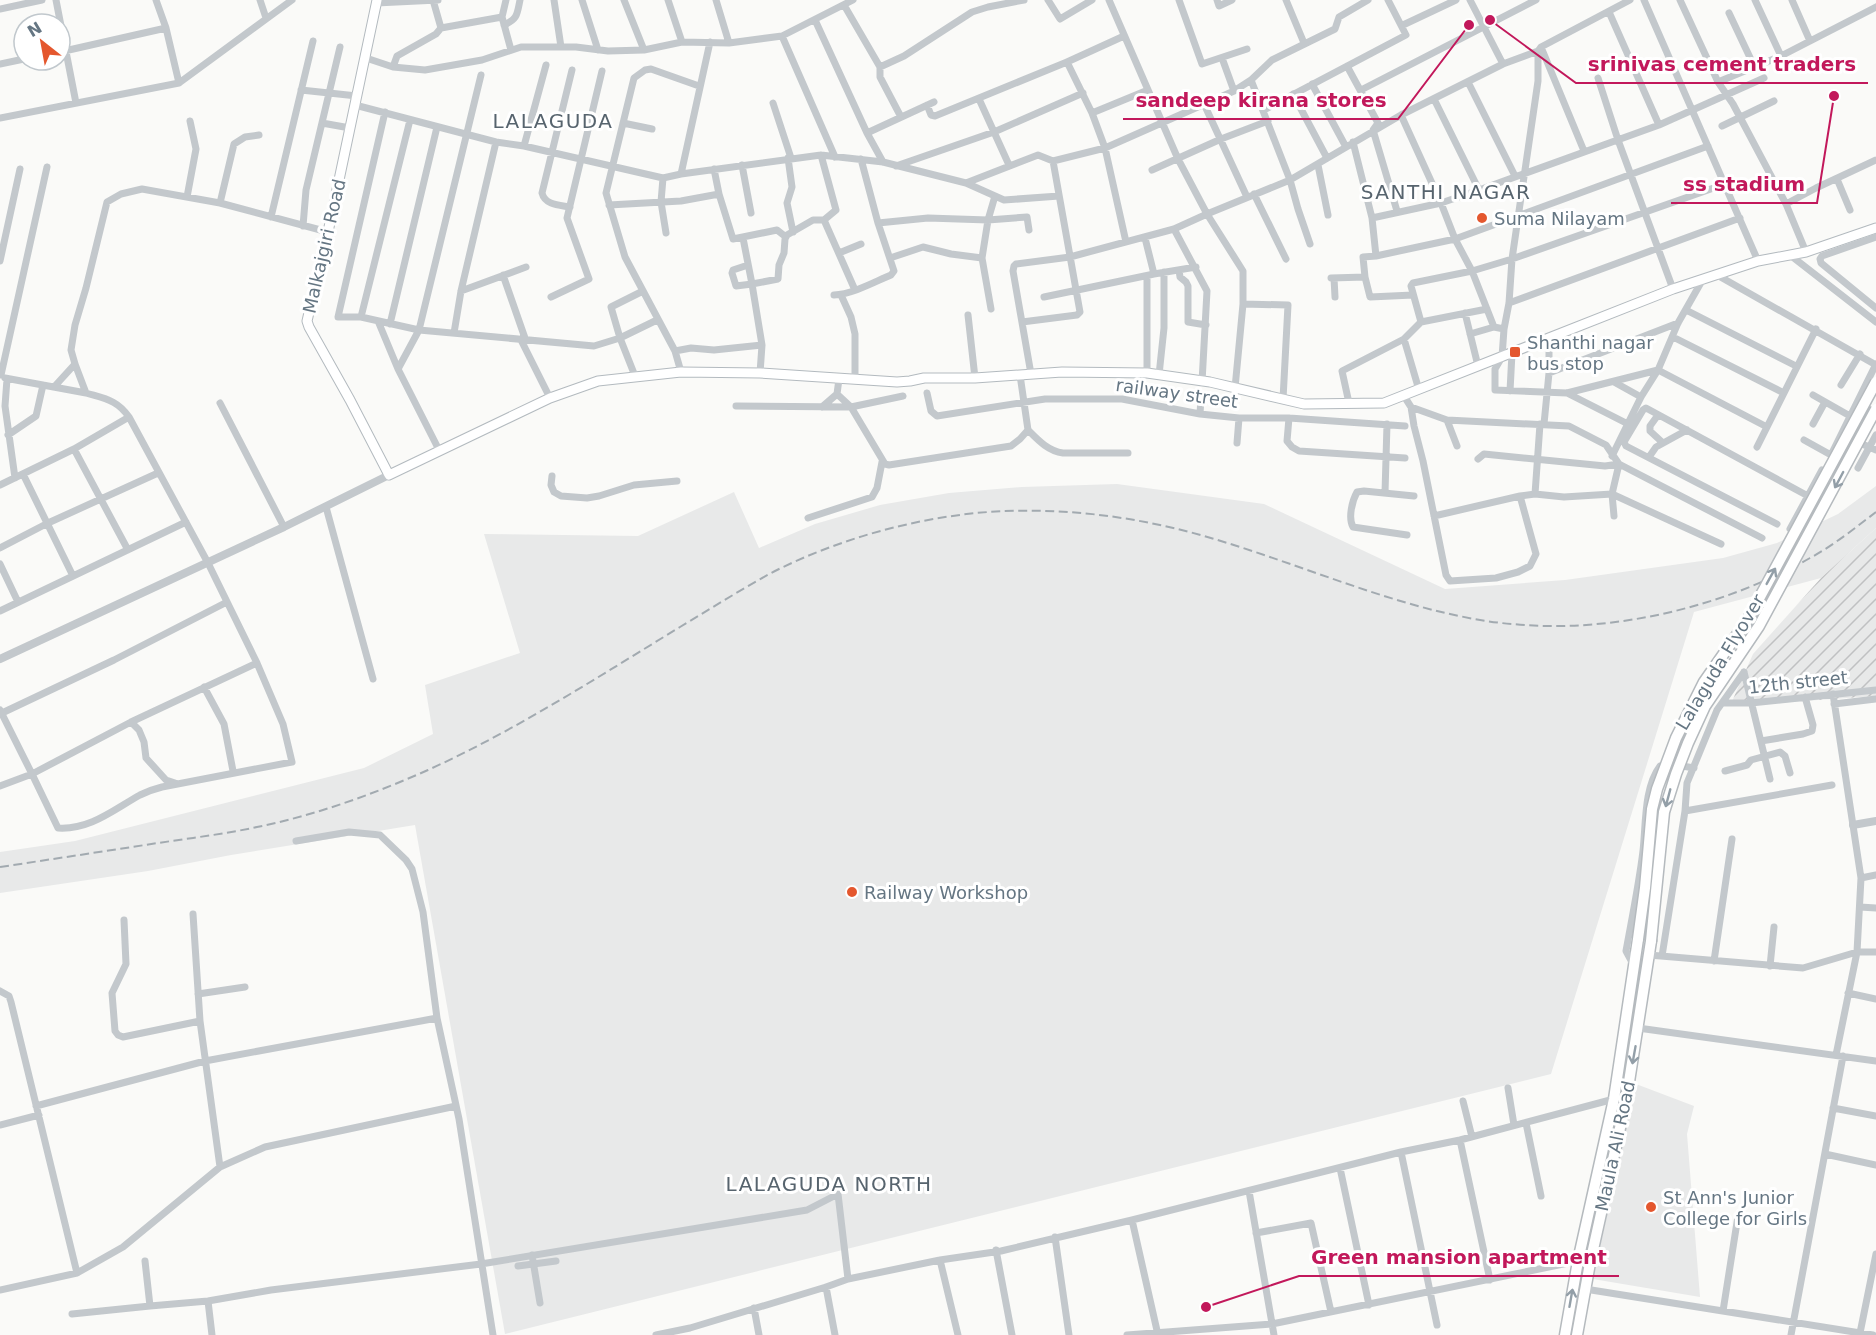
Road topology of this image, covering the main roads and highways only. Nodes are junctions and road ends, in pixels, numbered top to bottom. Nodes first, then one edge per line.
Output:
1 (377, 2) edge
2 (1876, 228) edge
3 (1876, 382) edge
4 (1876, 409) edge
5 (1649, 955) joint
6 (1635, 966) joint
7 (1599, 1167) junction
8 (1611, 1170) junction
9 (1565, 1335) edge
10 (1577, 1335) edge

1 - 2 main road, Malkajgiri Road
6 -> 3 main road, Lalaguda Flyover, bridge
4 -> 5 main road, Lalaguda Flyover, bridge
5 -> 8 main road, Maula Ali Road
6 - 7 main road, Maula Ali Road
7 - 8 main road
9 -> 7 main road, Maula Ali Road
8 - 10 main road, Maula Ali Road

